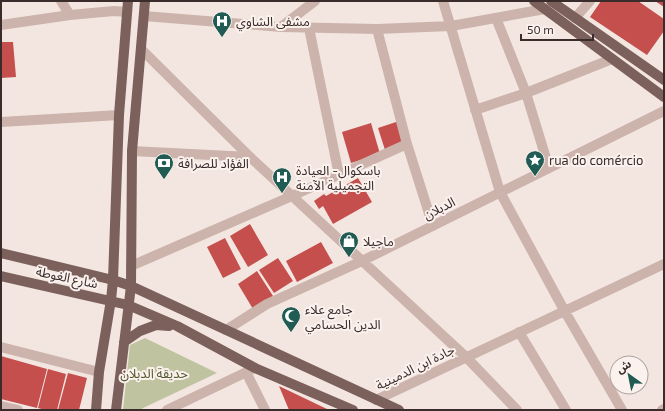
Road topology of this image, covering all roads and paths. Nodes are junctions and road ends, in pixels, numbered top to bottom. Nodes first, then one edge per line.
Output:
1 (61, 1) edge
2 (108, 1) edge
3 (128, 1) edge
4 (145, 1) edge
5 (315, 1) edge
6 (443, 1) edge
7 (534, 1) edge
8 (590, 1) edge
9 (548, 5) edge
10 (114, 11) junction
11 (127, 12) junction
12 (70, 15) junction
13 (144, 16) junction
14 (496, 18) junction
15 (575, 18) junction
16 (1, 25) edge
17 (451, 26) junction
18 (281, 27) junction
19 (309, 28) junction
20 (377, 30) junction
21 (141, 49) junction
22 (612, 59) junction
23 (664, 80) edge
24 (526, 93) junction
25 (664, 97) edge
26 (475, 110) junction
27 (664, 111) edge
28 (119, 115) junction
29 (1, 122) edge
30 (407, 144) junction
31 (132, 152) junction
32 (250, 158) junction
33 (549, 168) junction
34 (339, 175) junction
35 (500, 192) junction
36 (292, 196) junction
37 (433, 226) junction
38 (1, 253) edge
39 (362, 262) junction
40 (664, 264) edge
41 (131, 266) junction
42 (1, 276) edge
43 (113, 280) junction
44 (131, 286) junction
45 (111, 300) junction
46 (128, 305) junction
47 (564, 310) junction
48 (177, 326) junction
49 (226, 330) junction
50 (519, 332) junction
51 (124, 342) junction
52 (1, 347) edge
53 (466, 357) junction
54 (251, 370) junction
55 (99, 372) junction
56 (376, 400) junction
57 (1, 406) edge
58 (347, 409) edge
59 (18, 410) edge
60 (96, 410) edge
61 (116, 410) edge
62 (167, 410) edge
63 (265, 410) edge
64 (399, 410) edge
65 (517, 410) edge
66 (566, 410) edge
67 (622, 410) edge

1 - 12 street
2 - 10 street
3 - 11 main road
4 - 13 main road
5 - 18 street
6 - 17 street
7 - 9 main road
8 - 15 street
9 - 14 street
9 - 15 main road
9 - 22 main road
10 - 11 street
10 - 12 street
11 - 28 main road
12 - 16 street
13 - 18 street
13 - 21 main road
14 - 17 street
14 - 24 street
15 - 23 main road
17 - 20 street
17 - 26 street
18 - 19 street
19 - 20 street
19 - 34 street
20 - 30 street
21 - 31 main road
21 - 32 street
22 - 24 street
22 - 25 main road
24 - 26 street
24 - 33 street
26 - 35 street
27 - 33 street, الدبلان
28 - 29 street
28 - 43 main road
30 - 34 street
30 - 37 street
31 - 32 street
31 - 41 main road
32 - 36 street
33 - 35 street, الدبلان
34 - 36 street
35 - 37 street, الدبلان
35 - 47 street
36 - 39 street
36 - 41 street
37 - 39 street, الدبلان
38 - 43 main road
39 - 49 street, الدبلان
39 - 53 street
40 - 47 street, جادة ابن الدمينية
41 - 44 main road
42 - 45 main road, شارع الغوطة
43 - 44 main road
43 - 45 main road
44 - 46 main road
44 - 49 main road
45 - 46 main road, شارع الغوطة
45 - 55 main road
46 - 48 main road, شارع الغوطة
46 - 51 main road
47 - 50 street, جادة ابن الدمينية
47 - 67 street
48 - 51 main road
48 - 54 main road, شارع الغوطة
49 - 56 main road
50 - 53 street, جادة ابن الدمينية
50 - 66 street
51 - 61 main road
52 - 55 street
53 - 56 street, جادة ابن الدمينية
53 - 65 street
54 - 58 main road, شارع الغوطة
54 - 62 street
54 - 63 street
55 - 60 main road
56 - 64 main road
57 - 59 street

